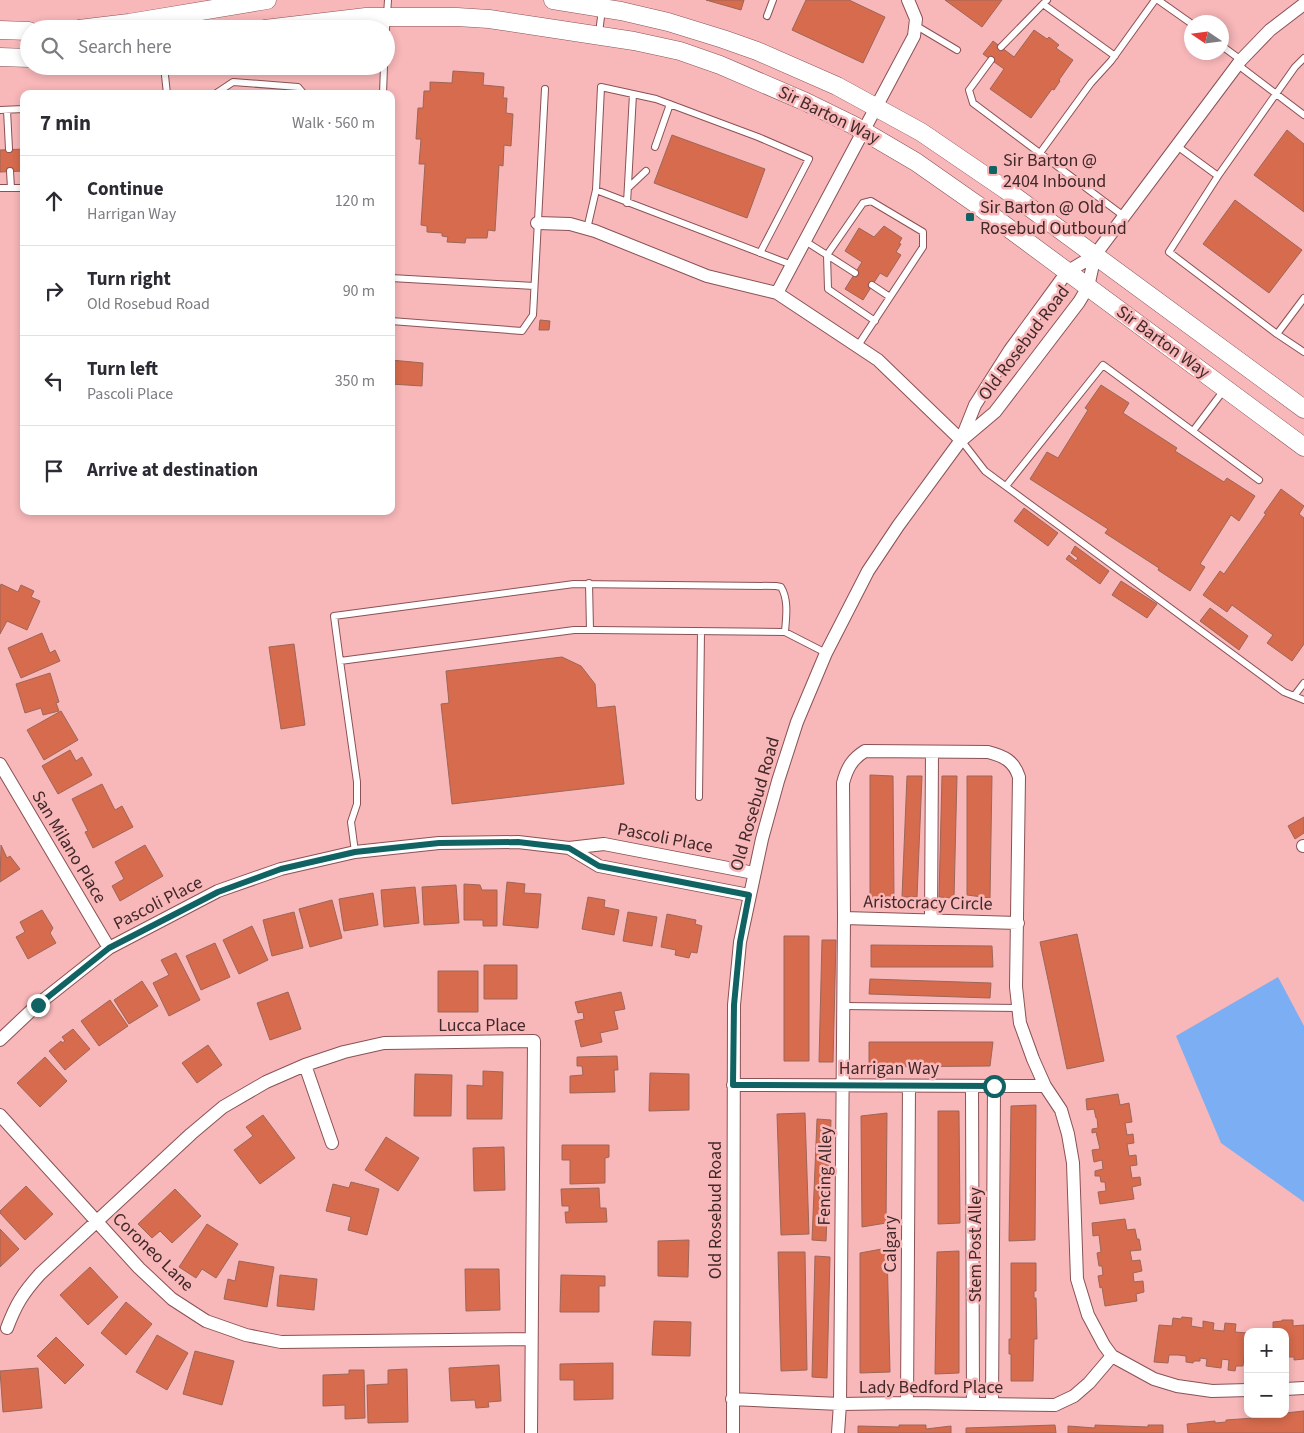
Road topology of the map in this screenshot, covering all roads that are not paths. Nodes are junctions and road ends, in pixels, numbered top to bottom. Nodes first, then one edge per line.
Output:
1 (267, 0) edge
2 (553, 0) edge
3 (774, 0) edge
4 (908, 0) edge
5 (1156, 0) edge
6 (1045, 2) edge
7 (603, 4) edge
8 (1304, 4) edge
9 (387, 15) edge
10 (767, 16) dead end
11 (1184, 19) edge
12 (163, 20) edge
13 (334, 20) edge
14 (915, 25) junction
15 (0, 30) edge
16 (20, 31) edge
17 (599, 35) junction
18 (1001, 47) dead end
19 (957, 50) dead end
20 (1229, 53) edge
21 (1115, 56) junction
22 (0, 57) edge
23 (20, 58) edge
24 (1304, 58) edge
25 (991, 60) dead end
26 (1240, 63) junction
27 (165, 75) edge
28 (383, 75) edge
29 (545, 88) dead end
30 (167, 90) edge
31 (221, 90) edge
32 (301, 90) edge
33 (382, 90) edge
34 (633, 94) junction
35 (1275, 94) junction
36 (670, 104) junction
37 (877, 108) junction
38 (20, 109) edge
39 (4, 110) edge
40 (1304, 115) edge
41 (864, 132) junction
42 (1177, 146) junction
43 (655, 147) dead end
44 (9, 149) dead end
45 (1040, 153) junction
46 (10, 171) dead end
47 (646, 171) dead end
48 (1218, 176) junction
49 (0, 188) edge
50 (11, 188) junction
51 (20, 188) edge
52 (628, 188) junction
53 (596, 190) junction
54 (627, 203) junction
55 (1125, 217) junction
56 (537, 223) junction
57 (587, 229) junction
58 (805, 241) junction
59 (760, 253) junction
60 (827, 255) junction
61 (1095, 255) junction
62 (792, 265) junction
63 (1068, 272) junction
64 (855, 273) dead end
65 (395, 278) edge
66 (872, 285) dead end
67 (534, 286) junction
68 (1088, 287) junction
69 (777, 293) junction
70 (890, 297) junction
71 (1304, 298) edge
72 (395, 321) edge
73 (875, 321) junction
74 (1278, 334) junction
75 (858, 347) junction
76 (1304, 352) edge
77 (1225, 388) junction
78 (1304, 409) edge
79 (1193, 431) junction
80 (961, 440) junction
81 (1304, 446) edge
82 (1259, 480) dead end
83 (1006, 486) junction
84 (589, 583) junction
85 (590, 630) junction
86 (701, 631) junction
87 (785, 632) junction
88 (826, 653) junction
89 (340, 661) junction
90 (1304, 682) edge
91 (1294, 696) junction
92 (1304, 700) edge
93 (932, 752) junction
94 (0, 764) edge
95 (699, 797) dead end
96 (569, 848) junction
97 (355, 852) junction
98 (754, 873) junction
99 (749, 895) junction
100 (844, 918) junction
101 (931, 920) junction
102 (1018, 923) junction
103 (109, 948) junction
104 (844, 1006) junction
105 (1018, 1008) junction
106 (0, 1040) edge
107 (305, 1064) junction
108 (733, 1085) junction
109 (843, 1085) junction
110 (908, 1086) junction
111 (972, 1086) junction
112 (994, 1086) junction
113 (1045, 1086) junction
114 (0, 1115) edge
115 (332, 1143) dead end
116 (96, 1221) junction
117 (7, 1328) dead end
118 (531, 1339) junction
119 (1112, 1356) junction
120 (1304, 1388) edge
121 (1289, 1389) edge
122 (1244, 1390) edge
123 (732, 1399) junction
124 (907, 1403) junction
125 (973, 1403) junction
126 (840, 1404) junction
127 (992, 1404) junction
128 (531, 1433) edge
129 (733, 1433) edge
130 (838, 1433) edge

1 - 12 main road
2 - 7 main road, Sir Barton Way
3 - 10 lane
4 - 14 street
5 - 11 lane
5 - 21 lane
6 - 18 lane
6 - 21 lane
7 - 17 lane
7 - 37 main road, Sir Barton Way
8 - 26 street, Old Rosebud Road
9 - 13 main road, Sir Barton Way
9 - 17 main road, Sir Barton Way
14 - 19 lane
14 - 37 street
15 - 16 main road
17 - 41 main road, Sir Barton Way
20 - 26 lane
21 - 45 lane
22 - 23 main road
24 - 35 lane
25 - 45 lane
26 - 35 lane
26 - 42 street, Old Rosebud Road
27 - 30 lane
28 - 33 lane
29 - 56 lane
31 - 32 lane
34 - 36 lane
34 - 52 lane
34 - 53 lane
35 - 40 lane
35 - 48 lane
36 - 43 lane
36 - 59 lane
37 - 41 street
37 - 61 main road, Sir Barton Way
38 - 39 lane
39 - 44 lane
41 - 58 street
41 - 63 main road, Sir Barton Way
42 - 48 lane
42 - 55 street, Old Rosebud Road
45 - 55 lane
46 - 50 lane
47 - 52 lane
48 - 74 lane
49 - 50 lane
50 - 51 lane
52 - 54 lane
53 - 54 lane
53 - 57 lane
54 - 59 lane
55 - 61 street, Old Rosebud Road
56 - 57 street
56 - 67 lane
57 - 69 street
58 - 60 lane
58 - 62 street
59 - 62 lane
60 - 64 lane
60 - 70 lane
60 - 73 lane
61 - 63 street, Old Rosebud Road
61 - 68 street, Old Rosebud Road
61 - 78 main road, Sir Barton Way
62 - 69 street
63 - 68 main road, Sir Barton Way
63 - 80 street, Old Rosebud Road
65 - 67 lane
66 - 70 lane
67 - 72 lane
68 - 77 main road, Sir Barton Way
68 - 80 street, Old Rosebud Road
69 - 75 street
70 - 73 lane
71 - 74 lane
73 - 75 lane
74 - 76 lane
75 - 80 street
77 - 79 lane
77 - 81 main road, Sir Barton Way
79 - 82 lane
79 - 83 lane
80 - 83 lane
80 - 88 street, Old Rosebud Road
83 - 91 lane
84 - 85 lane
84 - 87 lane
84 - 89 lane
85 - 86 lane
85 - 89 lane
86 - 87 lane
86 - 95 lane
87 - 88 lane
88 - 98 street, Old Rosebud Road
89 - 97 lane
90 - 91 lane
91 - 92 lane
93 - 100 street, Aristocracy Circle
93 - 101 street
93 - 102 street, Aristocracy Circle
94 - 103 street, San Milano Place
96 - 97 street, Pascoli Place
96 - 98 street, Pascoli Place
96 - 99 street, Pascoli Place
97 - 103 street, Pascoli Place
98 - 99 street, Old Rosebud Road
99 - 108 street, Old Rosebud Road
100 - 101 street, Aristocracy Circle
100 - 104 street, Fencing Alley
101 - 102 street, Aristocracy Circle
102 - 105 street, Aristocracy Circle
103 - 106 street, Pascoli Place
104 - 105 lane
104 - 109 street, Fencing Alley
105 - 113 street, Aristocracy Circle
107 - 115 street
107 - 116 street, Lucca Place
107 - 118 street, Lucca Place
108 - 109 street, Harrigan Way
108 - 123 street, Old Rosebud Road
109 - 110 street, Harrigan Way
109 - 126 street, Fencing Alley
110 - 111 street, Harrigan Way
110 - 124 street, Calgary
111 - 112 street, Harrigan Way
111 - 125 street, Stem Post Alley
112 - 113 street, Harrigan Way
112 - 127 street, Stem Post Alley
113 - 119 street, Aristocracy Circle
114 - 116 street, Coroneo Lane
116 - 117 street, Lucca Place
116 - 118 street, Coroneo Lane
118 - 128 street, Lucca Place
119 - 122 street, Aristocracy Circle
119 - 127 street, Lady Bedford Place
120 - 121 street
123 - 126 street, Lady Bedford Place
123 - 129 street, Old Rosebud Road
124 - 125 street, Lady Bedford Place
124 - 126 street, Lady Bedford Place
125 - 127 street, Lady Bedford Place
126 - 130 street, Fencing Alley

